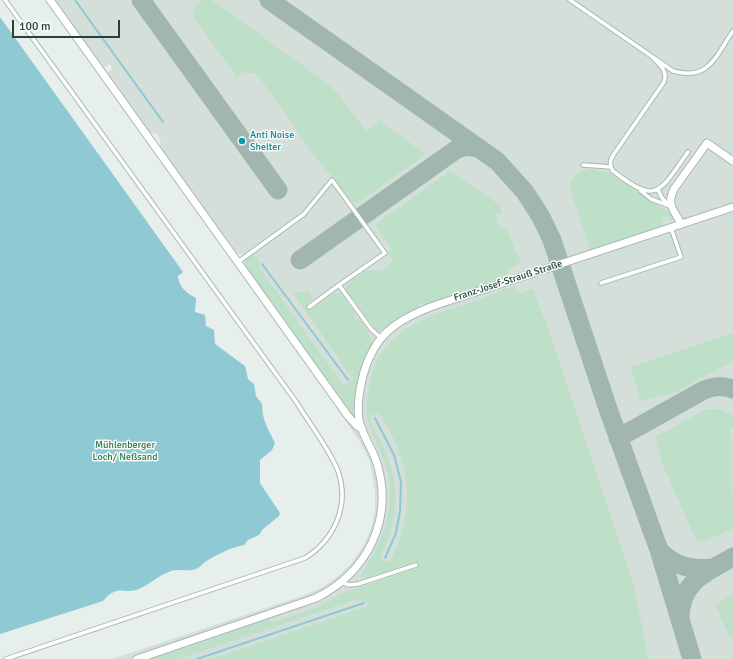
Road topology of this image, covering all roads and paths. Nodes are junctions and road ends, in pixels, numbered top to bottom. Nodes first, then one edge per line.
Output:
1 (6, 0) edge
2 (50, 0) edge
3 (570, 0) edge
4 (733, 31) edge
5 (653, 58) junction
6 (688, 152) dead end
7 (733, 161) edge
8 (583, 165) dead end
9 (611, 167) junction
10 (640, 190) junction
11 (658, 190) junction
12 (670, 206) junction
13 (733, 207) edge
14 (681, 224) junction
15 (671, 228) junction
16 (238, 262) junction
17 (601, 283) dead end
18 (339, 285) junction
19 (309, 307) dead end
20 (381, 338) junction
21 (362, 429) junction
22 (416, 565) dead end
23 (341, 582) junction
24 (6, 659) edge
25 (137, 659) edge

1 - 24 lane
2 - 16 street
3 - 5 lane
4 - 5 lane
5 - 9 lane
6 - 11 lane
7 - 12 street
8 - 9 lane
9 - 10 lane
10 - 11 lane
10 - 12 lane
11 - 12 lane
12 - 14 street
13 - 14 street, Franz-Josef-Strauß Straße
14 - 15 street, Franz-Josef-Strauß Straße
15 - 17 lane
15 - 20 street, Franz-Josef-Strauß Straße
16 - 18 lane
16 - 21 street
18 - 19 lane
18 - 20 lane
20 - 21 street, Franz-Josef-Strauß Straße
21 - 23 street
22 - 23 lane
23 - 25 street

